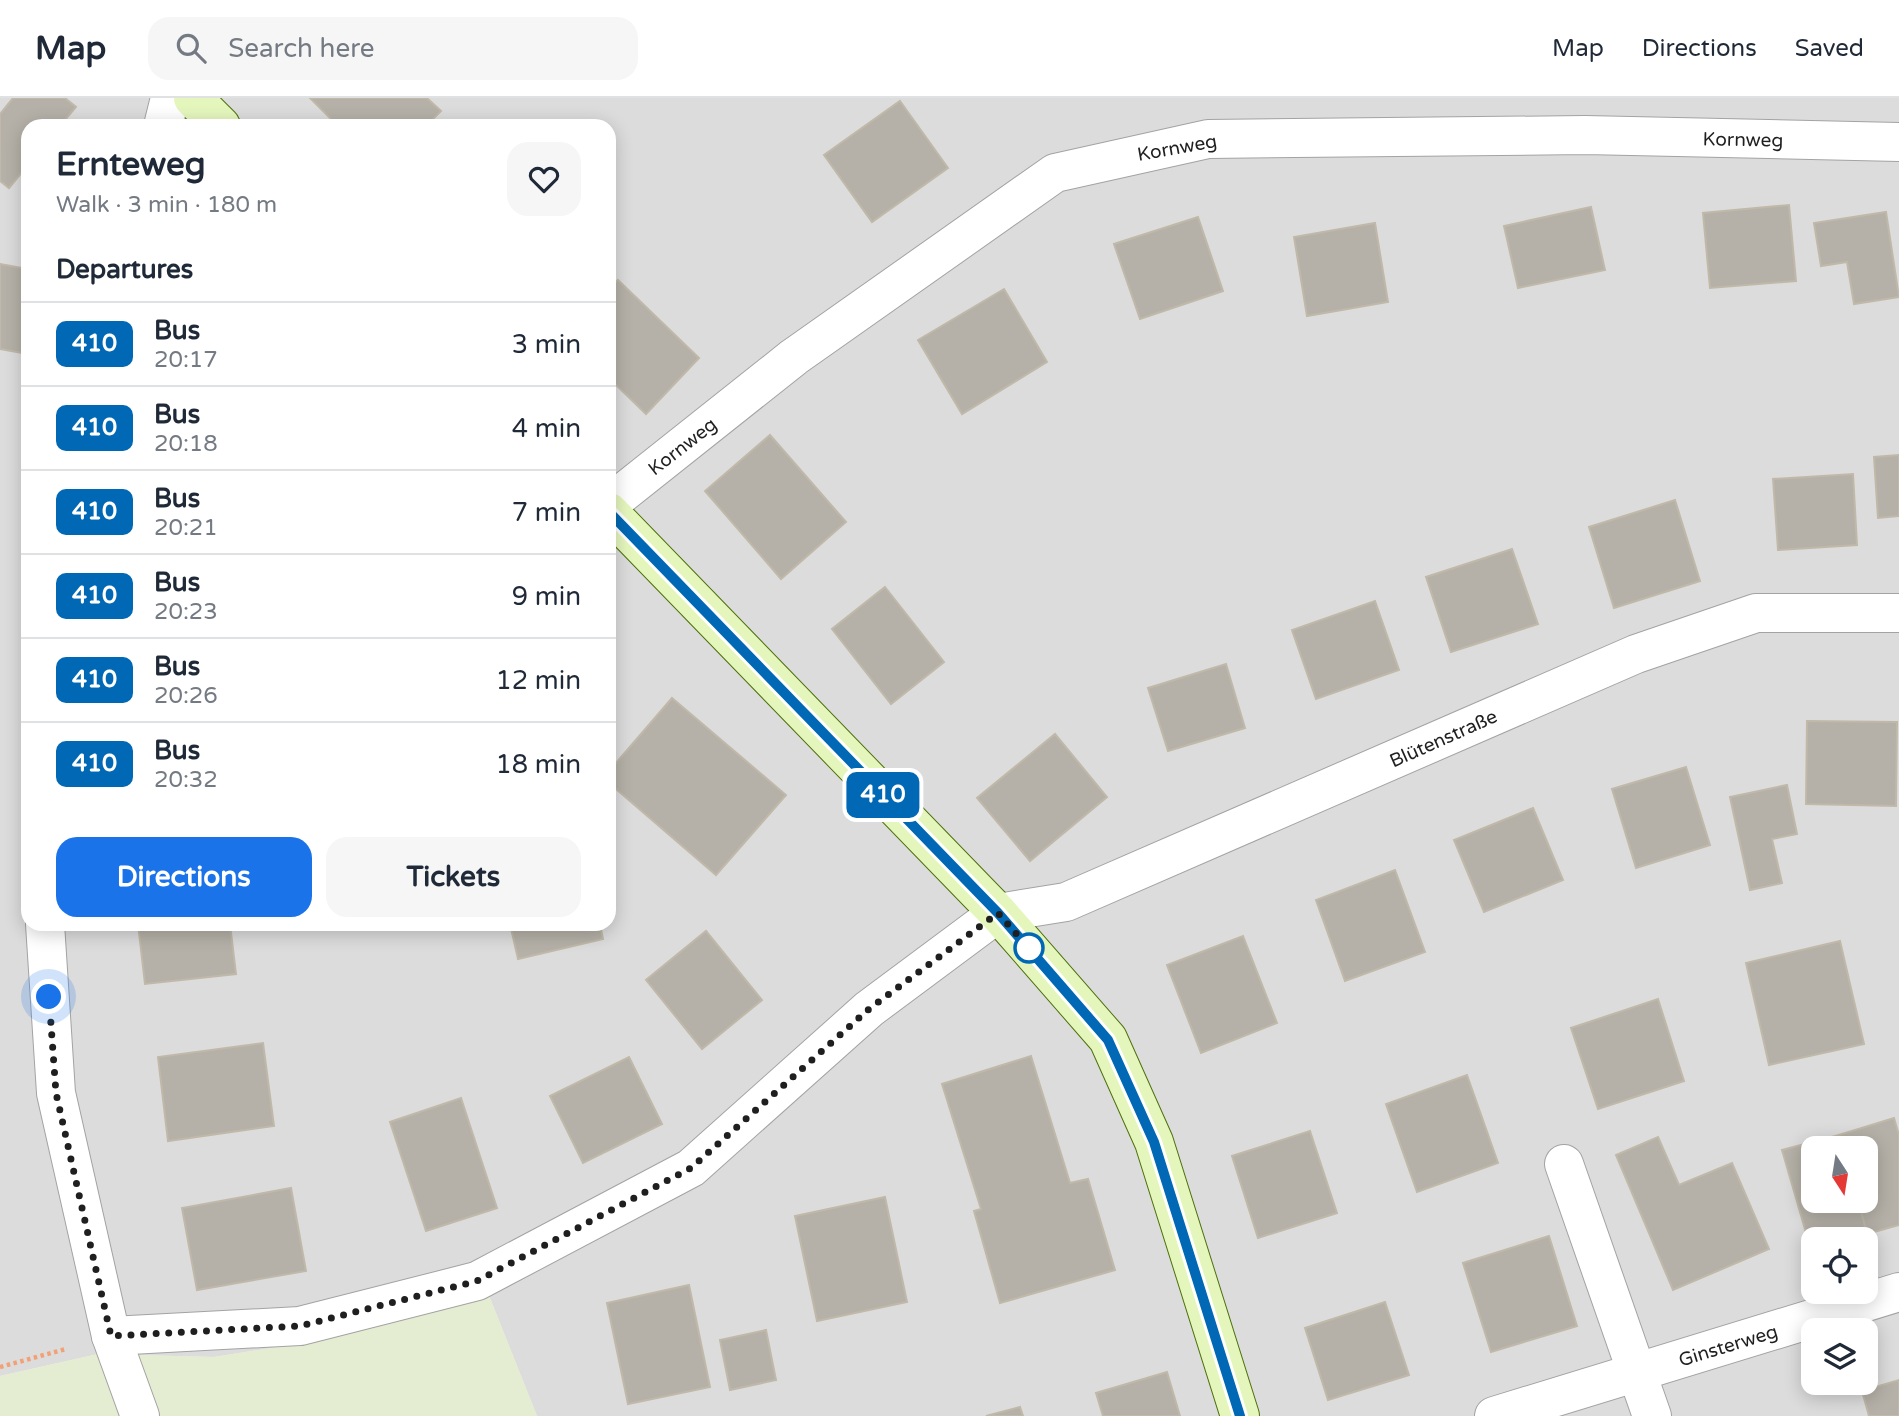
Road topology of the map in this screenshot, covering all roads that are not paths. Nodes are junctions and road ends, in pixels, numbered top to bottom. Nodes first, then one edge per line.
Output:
1 (170, 98) edge
2 (193, 98) edge
3 (165, 119) edge
4 (214, 119) edge
5 (1899, 142) edge
6 (616, 498) edge
7 (616, 519) edge
8 (1899, 613) edge
9 (998, 913) junction
10 (45, 931) edge
11 (1564, 1164) dead end
12 (1899, 1292) edge
13 (111, 1336) junction
14 (1637, 1372) junction
15 (140, 1416) edge
16 (1240, 1416) edge
17 (1494, 1416) edge
18 (1652, 1416) edge

1 - 3 street
2 - 4 street
5 - 6 street, Kornweg
7 - 9 street
8 - 9 street, Blütenstraße
9 - 13 street
9 - 16 street
10 - 13 street
11 - 14 street
12 - 14 street, Ginsterweg
13 - 15 street
14 - 17 street, Ginsterweg
14 - 18 street

